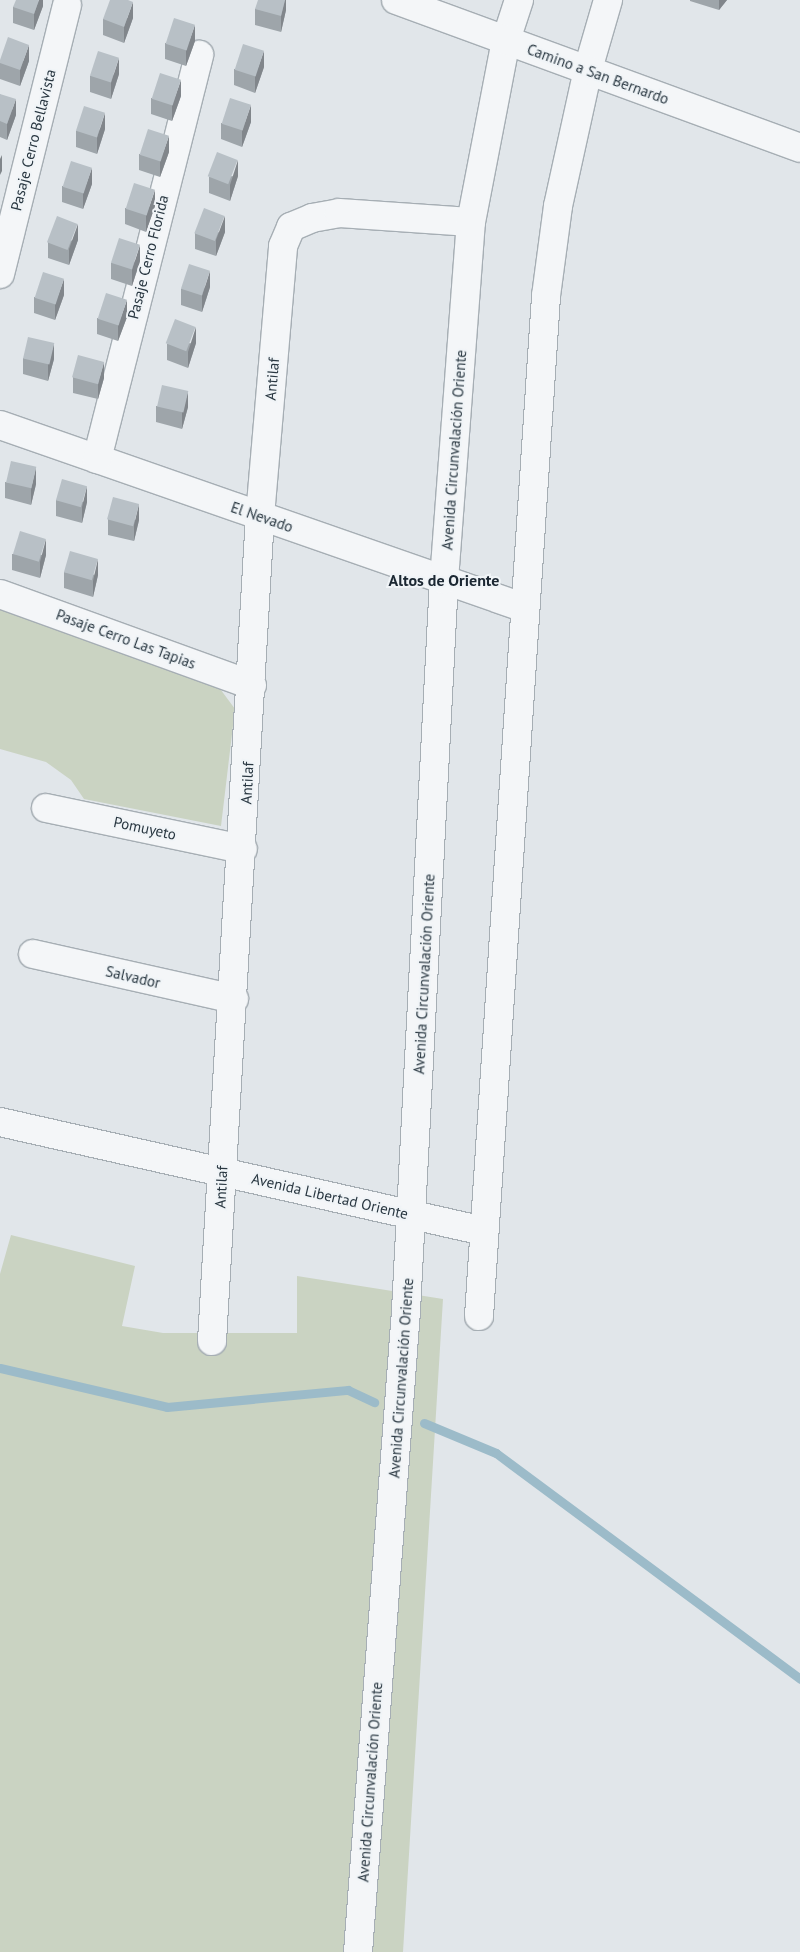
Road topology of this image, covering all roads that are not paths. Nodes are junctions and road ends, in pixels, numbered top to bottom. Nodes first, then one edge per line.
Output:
1 (396, 0) edge
2 (519, 0) edge
3 (608, 0) edge
4 (67, 5) dead end
5 (506, 40) junction
6 (199, 55) dead end
7 (588, 69) junction
8 (800, 148) edge
9 (471, 222) junction
10 (0, 274) edge
11 (0, 425) edge
12 (97, 459) junction
13 (260, 516) junction
14 (444, 580) junction
15 (0, 594) edge
16 (525, 608) junction
17 (252, 685) junction
18 (46, 808) dead end
19 (243, 849) junction
20 (33, 954) dead end
21 (234, 999) junction
22 (0, 1122) edge
23 (222, 1171) junction
24 (412, 1214) junction
25 (483, 1231) junction
26 (479, 1316) dead end
27 (212, 1341) dead end
28 (358, 1952) edge

1 - 5 street, Camino a San Bernardo
2 - 5 street, Avenida Circunvalación Oriente
3 - 7 street
4 - 10 street, Pasaje Cerro Bellavista
5 - 7 street, Camino a San Bernardo
5 - 9 street, Avenida Circunvalación Oriente
6 - 12 street, Pasaje Cerro Florida
7 - 8 street, Camino a San Bernardo
7 - 16 street
9 - 13 street, Antilaf
9 - 14 street, Avenida Circunvalación Oriente
11 - 12 street, El Nevado
12 - 13 street, El Nevado
13 - 14 street, El Nevado
13 - 17 street, Antilaf
14 - 16 street, El Nevado
14 - 24 street, Avenida Circunvalación Oriente
15 - 17 street, Pasaje Cerro Las Tapias
16 - 25 street
17 - 19 street, Antilaf
18 - 19 street, Pomuyeto
19 - 21 street, Antilaf
20 - 21 street, Salvador
21 - 23 street, Antilaf
22 - 23 street, Avenida Libertad Oriente
23 - 24 street, Avenida Libertad Oriente
23 - 27 street, Antilaf
24 - 25 street, Avenida Libertad Oriente
24 - 28 street, Avenida Circunvalación Oriente
25 - 26 street

